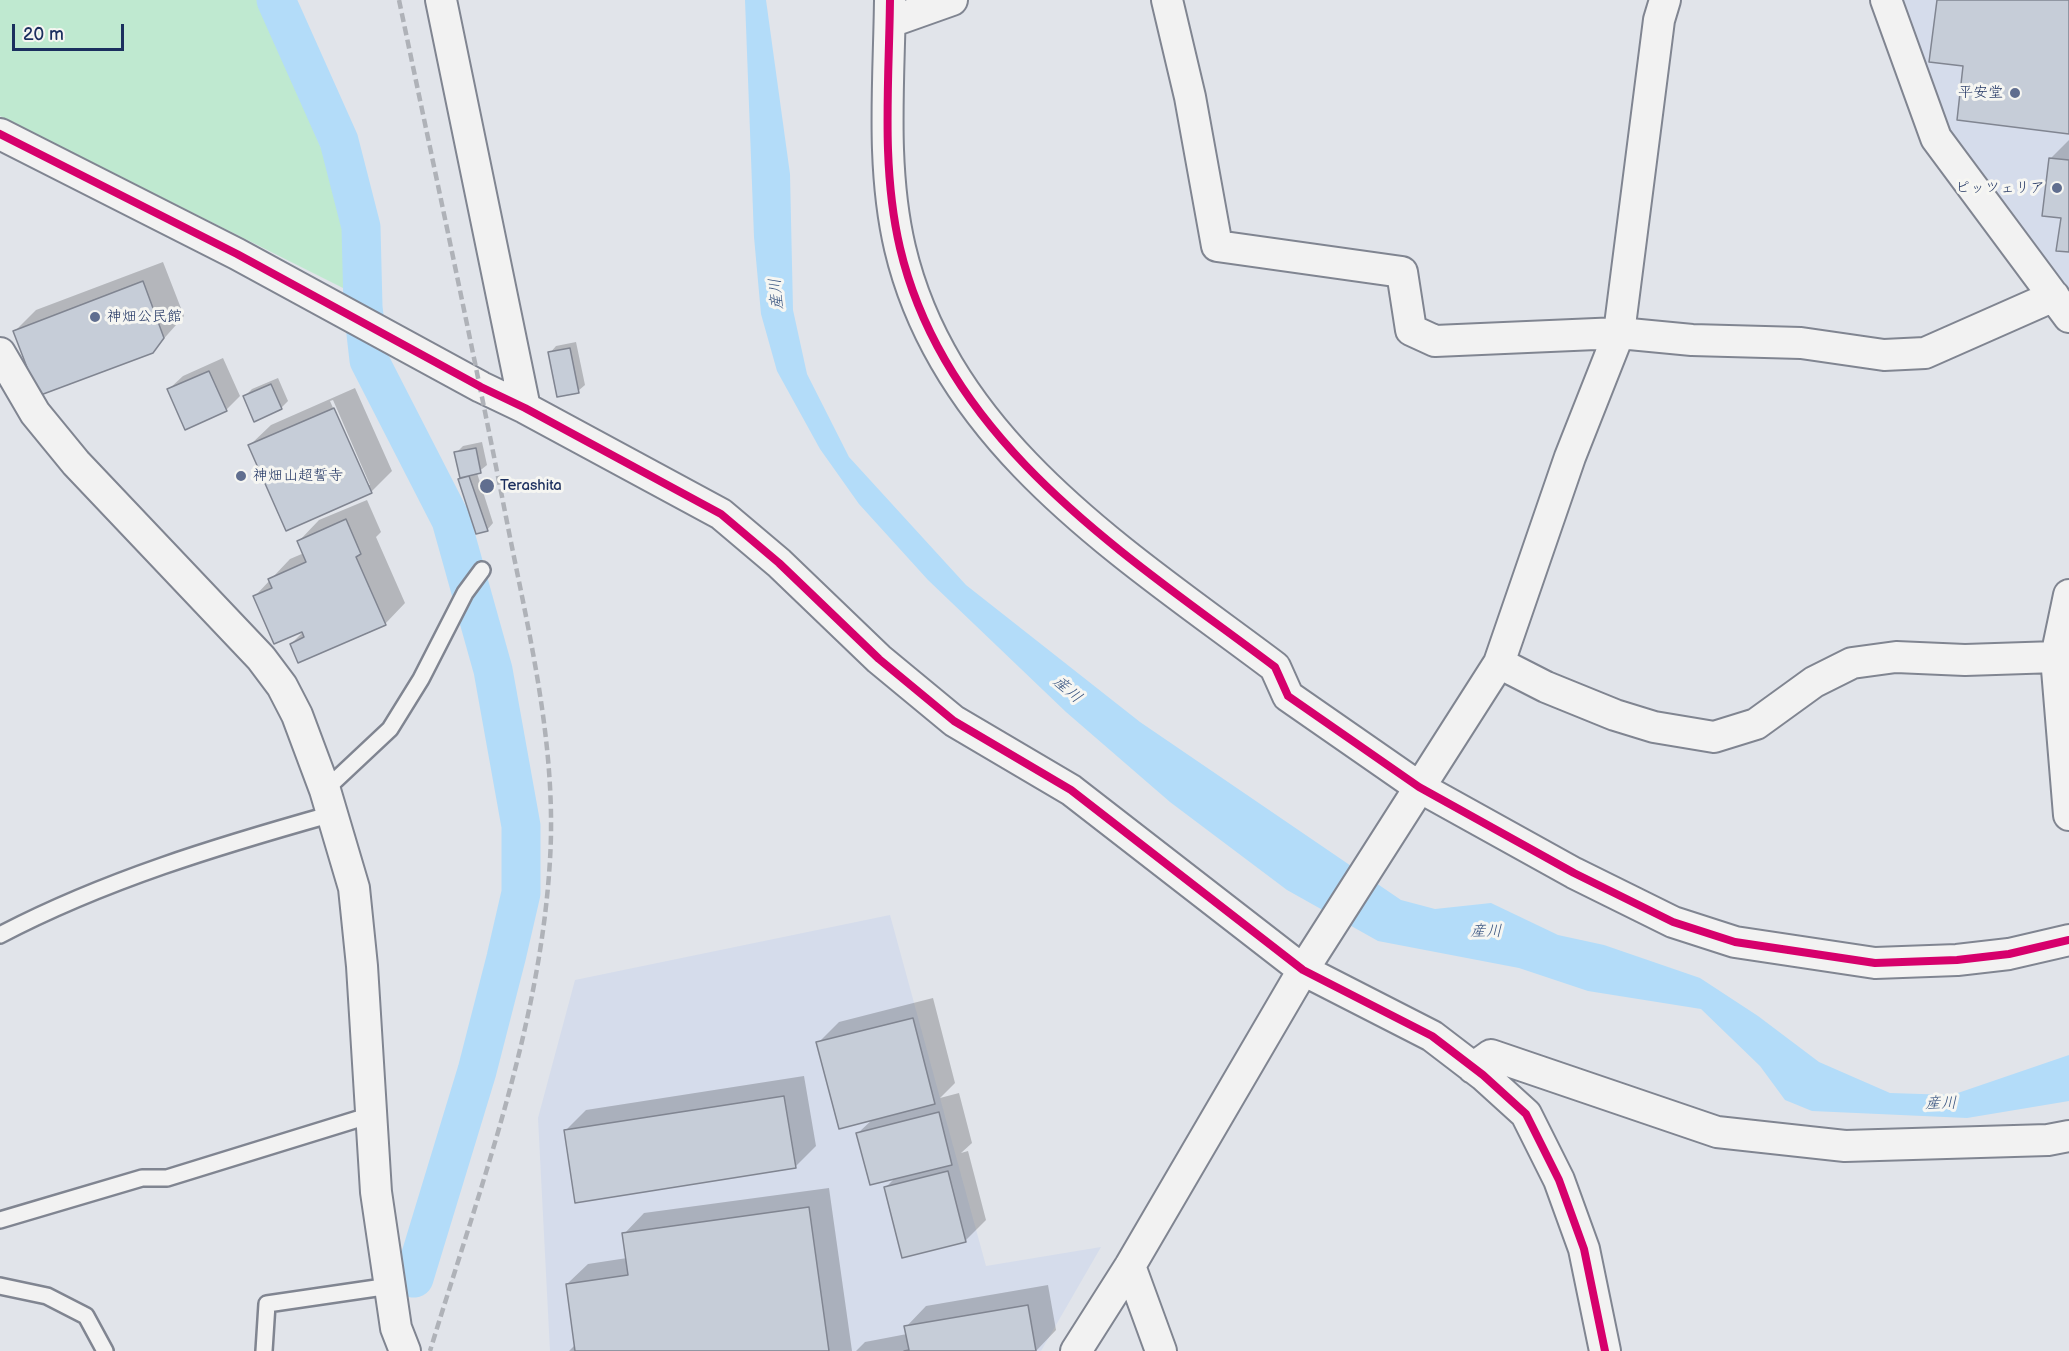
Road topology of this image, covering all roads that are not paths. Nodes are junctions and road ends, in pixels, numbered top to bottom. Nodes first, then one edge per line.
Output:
1 (441, 0) edge
2 (952, 0) edge
3 (1167, 0) edge
4 (1665, 0) edge
5 (1886, 0) edge
6 (890, 11) edge
7 (0, 134) edge
8 (2061, 307) edge
9 (1619, 333) junction
10 (0, 353) edge
11 (525, 408) junction
12 (479, 574) dead end
13 (2069, 595) edge
14 (2056, 657) junction
15 (1499, 663) junction
16 (1413, 795) junction
17 (328, 802) junction
18 (2069, 815) edge
19 (0, 935) edge
20 (2069, 940) edge
21 (1303, 970) junction
22 (1473, 1068) junction
23 (370, 1115) junction
24 (2069, 1136) edge
25 (0, 1220) edge
26 (1130, 1266) junction
27 (0, 1286) edge
28 (390, 1286) junction
29 (105, 1351) edge
30 (264, 1351) edge
31 (405, 1351) edge
32 (1076, 1351) edge
33 (1161, 1351) edge
34 (1605, 1351) edge

1 - 11 street
2 - 6 street
3 - 9 street
4 - 9 street
5 - 8 street
6 - 16 street
7 - 11 street
8 - 9 street
9 - 15 street
10 - 17 street
11 - 21 street
12 - 17 lane
13 - 14 street
14 - 15 street
14 - 18 street
15 - 16 street
16 - 20 street
16 - 21 street
17 - 19 lane
17 - 23 street
21 - 22 street
21 - 26 street
22 - 24 street
22 - 34 street
23 - 25 lane
23 - 28 street
26 - 32 street
26 - 33 street
27 - 29 lane
28 - 30 lane
28 - 31 street

